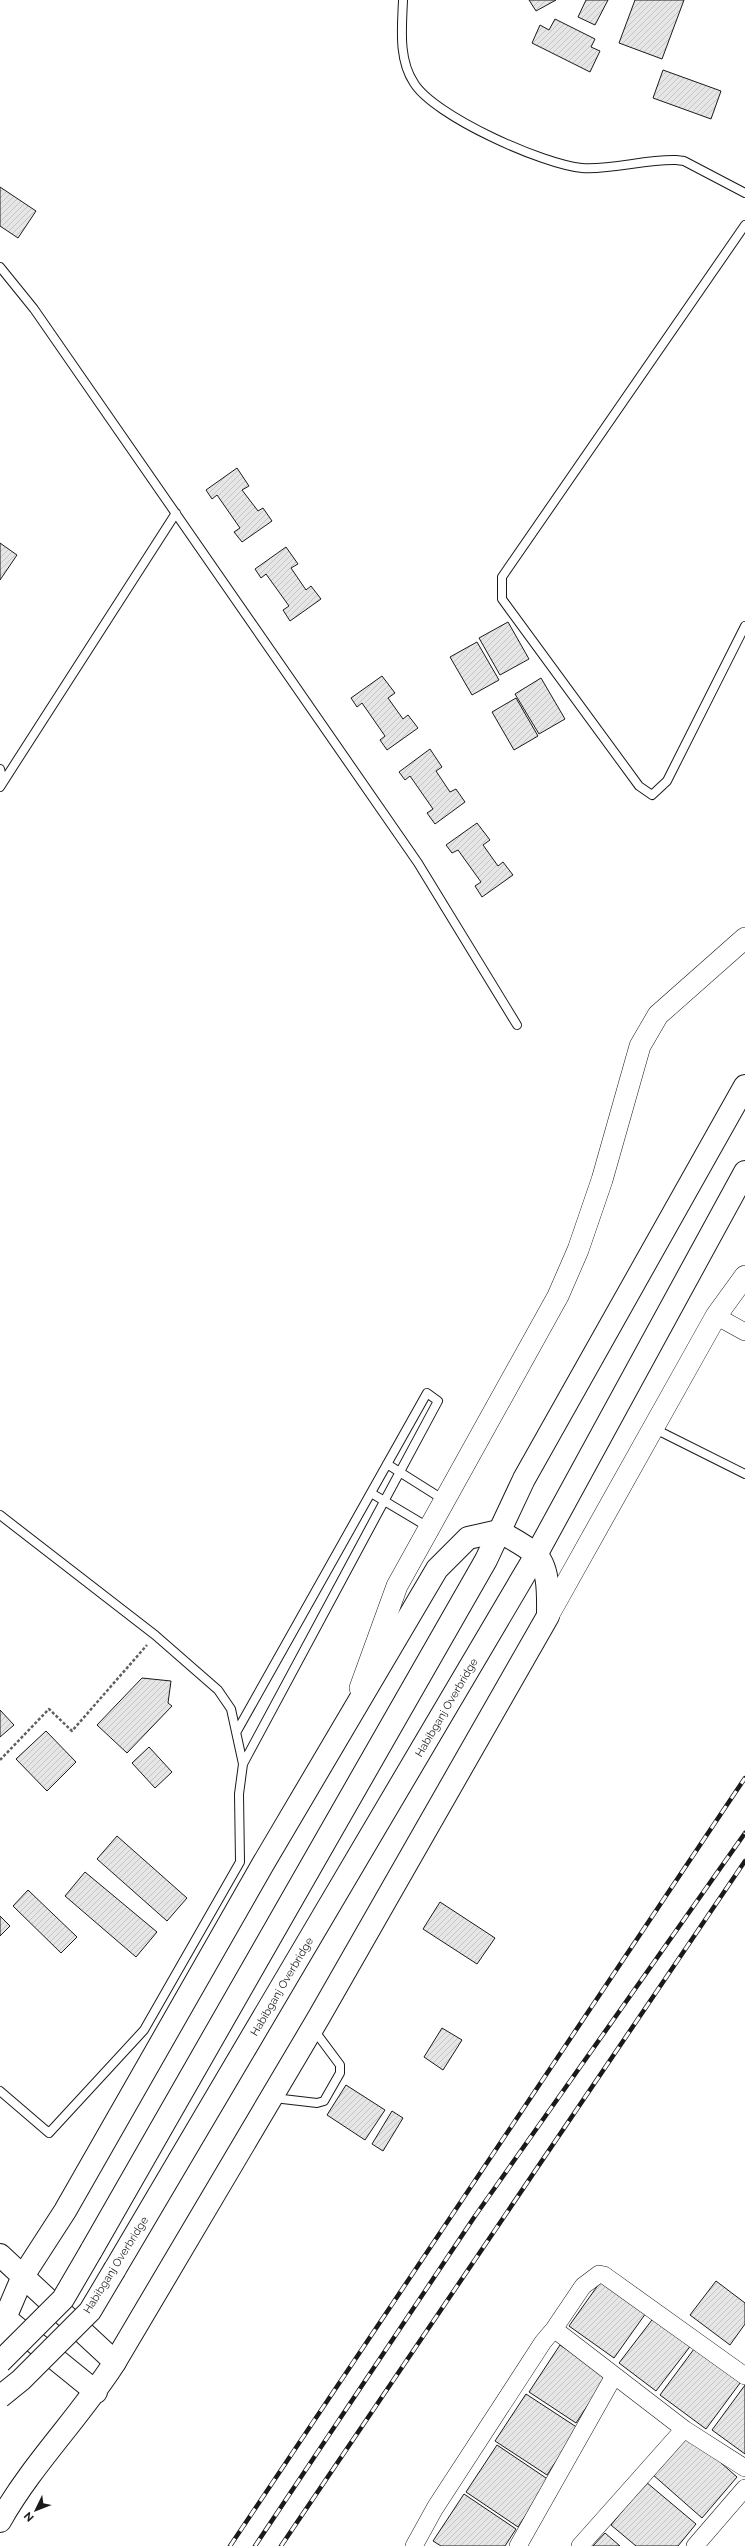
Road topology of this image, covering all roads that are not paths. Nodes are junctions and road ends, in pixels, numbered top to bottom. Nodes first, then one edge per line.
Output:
1 (403, 0) edge
2 (745, 193) edge
3 (745, 225) edge
4 (0, 267) edge
5 (176, 513) junction
6 (745, 626) edge
7 (0, 769) edge
8 (1, 785) edge
9 (745, 938) edge
10 (517, 1025) dead end
11 (745, 1086) edge
12 (745, 1172) edge
13 (745, 1276) edge
14 (716, 1316) junction
15 (745, 1332) edge
16 (653, 1428) junction
17 (387, 1464) junction
18 (400, 1473) junction
19 (745, 1474) edge
20 (371, 1493) junction
21 (445, 1501) junction
22 (385, 1502) junction
23 (0, 1515) edge
24 (429, 1528) junction
25 (498, 1531) junction
26 (536, 1554) junction
27 (548, 1616) junction
28 (350, 1716) junction
29 (237, 1731) junction
30 (243, 1764) junction
31 (312, 2028) junction
32 (0, 2091) edge
33 (271, 2097) junction
34 (0, 2255) edge
35 (23, 2276) junction
36 (2, 2323) edge
37 (554, 2329) junction
38 (0, 2362) edge
39 (115, 2362) junction
40 (614, 2376) junction
41 (745, 2376) edge
42 (96, 2392) junction
43 (0, 2396) edge
44 (684, 2429) junction
45 (745, 2468) edge
46 (745, 2488) edge
47 (0, 2521) edge
48 (414, 2546) edge
49 (518, 2546) edge
50 (580, 2546) edge
51 (695, 2546) edge

1 - 2 lane
3 - 6 lane
4 - 5 lane
5 - 8 lane
5 - 10 lane
7 - 8 lane
9 - 21 street
11 - 25 main road
12 - 26 main road, Habibganj Overbridge
13 - 14 street
14 - 15 street
14 - 16 street
16 - 19 lane
16 - 27 street
17 - 18 lane
17 - 18 lane
17 - 20 lane
18 - 21 lane
18 - 22 lane
20 - 22 lane
20 - 29 lane
21 - 24 street
22 - 24 lane
22 - 30 lane
23 - 29 lane
24 - 28 street
25 - 26 main road
25 - 28 main road
25 - 38 main road, bridge
26 - 27 main road
26 - 43 main road, Habibganj Overbridge, bridge
27 - 31 main road
28 - 35 main road
29 - 30 lane
30 - 32 lane
31 - 33 main road
31 - 33 lane
33 - 39 main road
34 - 35 main road
35 - 36 main road
35 - 39 main road
36 - 42 main road
37 - 40 street
37 - 41 street
37 - 48 street
39 - 42 main road
40 - 44 street
40 - 49 street
42 - 47 main road
44 - 45 street
44 - 50 street
46 - 51 street

